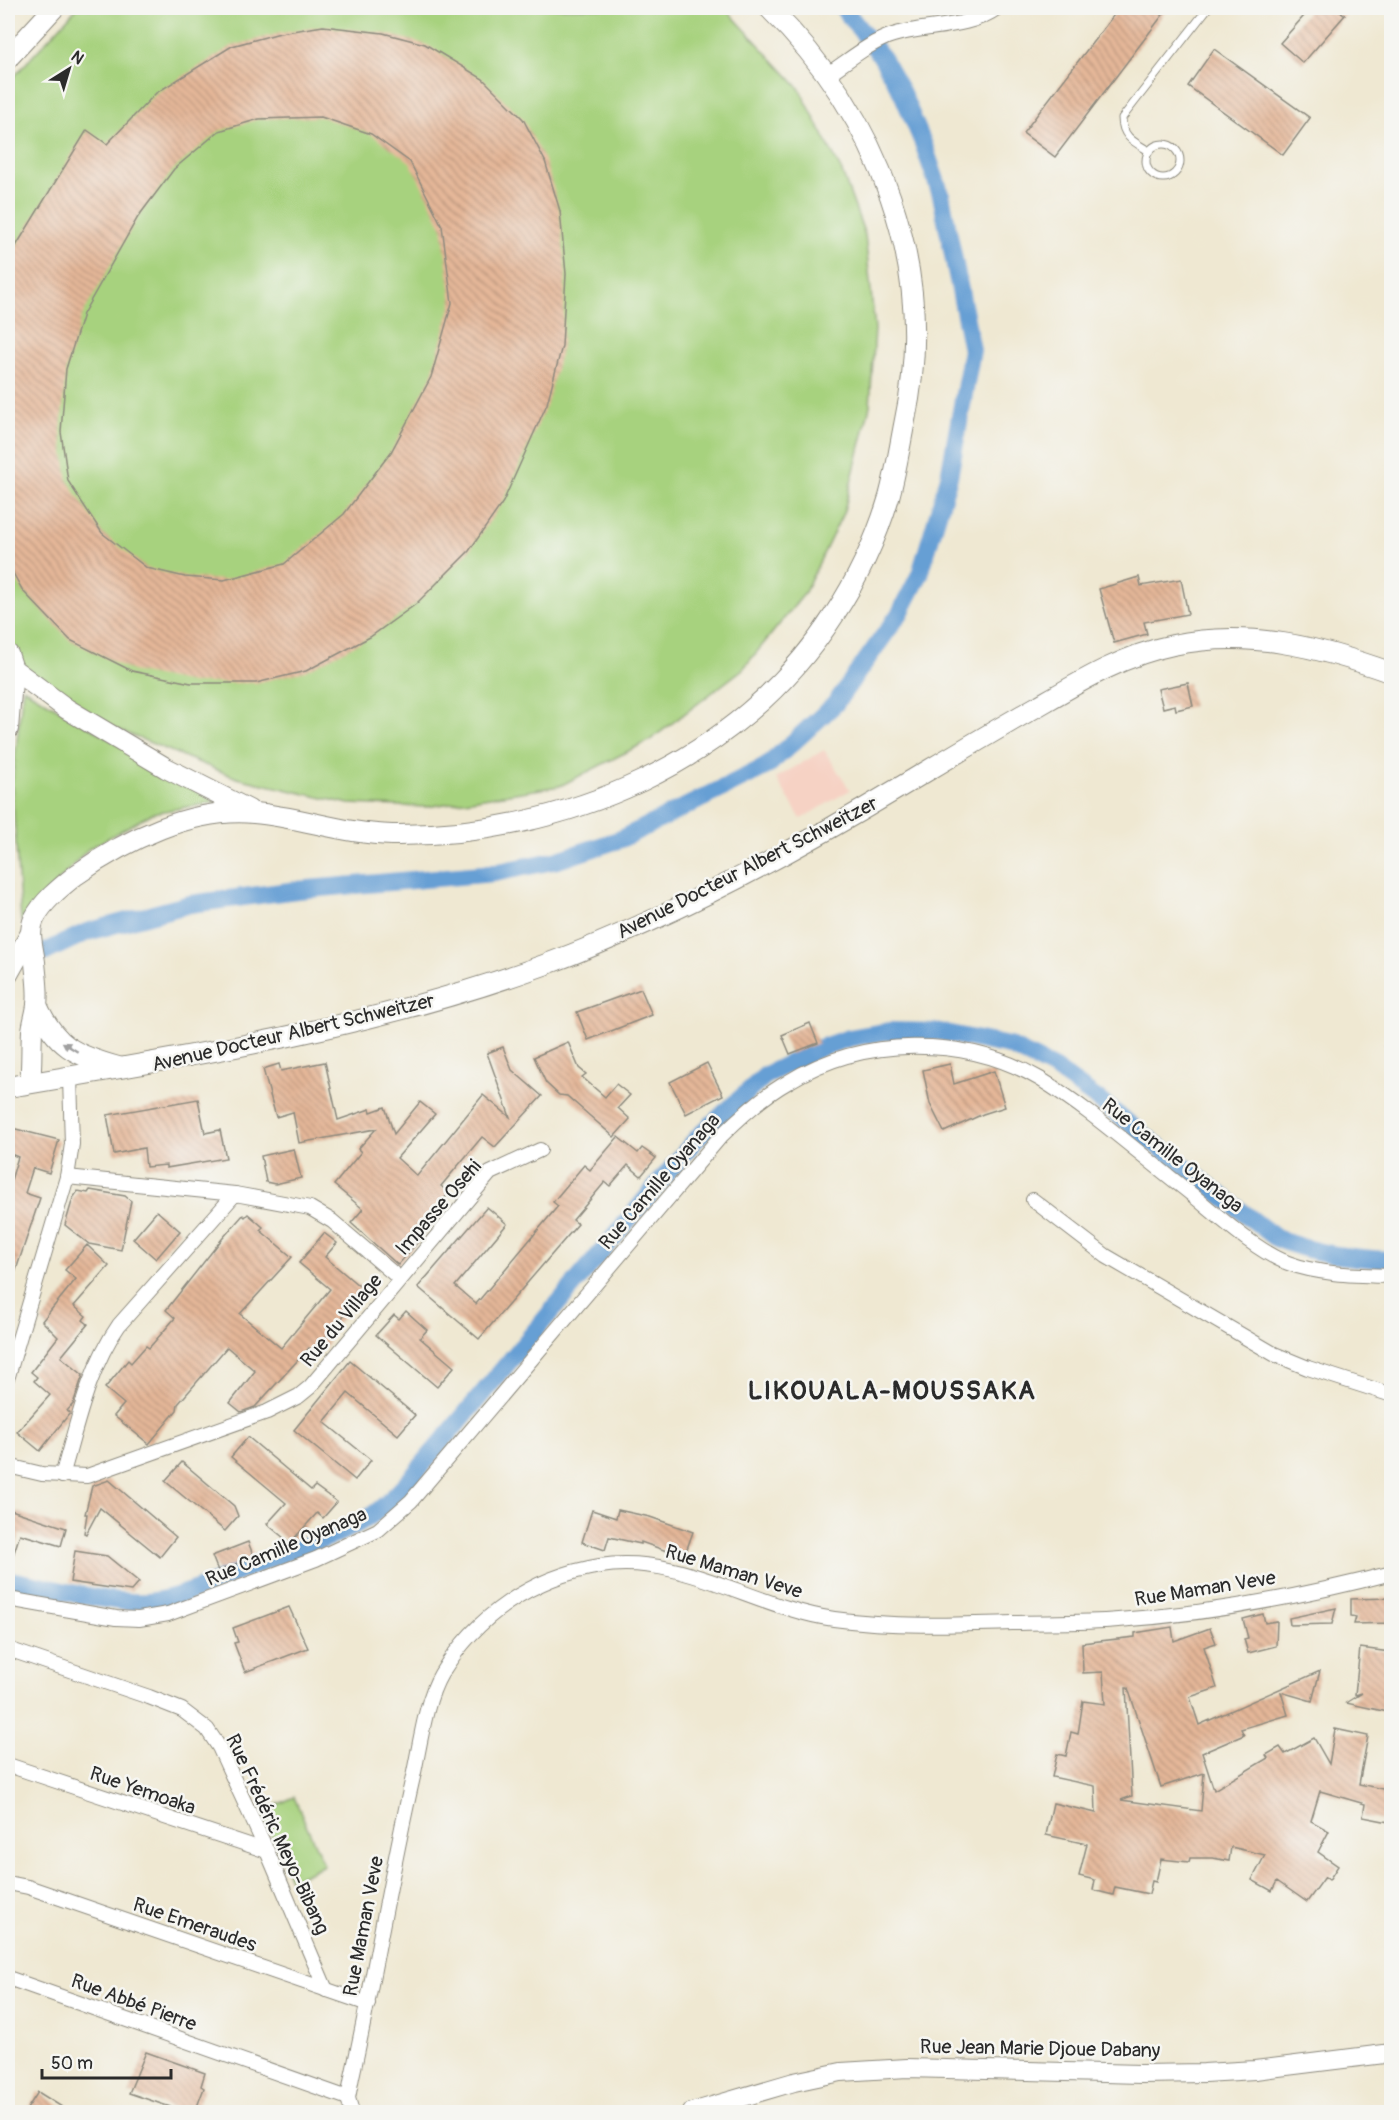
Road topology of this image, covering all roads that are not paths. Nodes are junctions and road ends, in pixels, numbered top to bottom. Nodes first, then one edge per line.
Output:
1 (54, 8) edge
2 (769, 8) edge
3 (997, 8) edge
4 (1208, 8) edge
5 (8, 58) edge
6 (828, 74) junction
7 (1149, 151) junction
8 (10, 661) edge
9 (1392, 673) edge
10 (8, 729) edge
11 (253, 813) junction
12 (31, 933) junction
13 (8, 974) edge
14 (37, 1005) junction
15 (121, 1068) junction
16 (70, 1078) junction
17 (16, 1082) edge
18 (540, 1150) dead end
19 (67, 1177) junction
20 (235, 1194) junction
21 (1033, 1200) dead end
22 (1392, 1276) edge
23 (400, 1279) junction
24 (8, 1376) edge
25 (1392, 1395) edge
26 (8, 1466) edge
27 (62, 1476) junction
28 (1392, 1573) edge
29 (8, 1599) edge
30 (8, 1649) edge
31 (8, 1765) edge
32 (267, 1851) junction
33 (8, 1872) edge
34 (12, 1883) edge
35 (8, 1978) edge
36 (326, 1990) junction
37 (368, 2004) junction
38 (1392, 2053) edge
39 (348, 2098) junction
40 (352, 2112) edge
41 (692, 2112) edge

1 - 5 main road
2 - 6 main road
3 - 6 street
4 - 7 lane
6 - 11 main road
7 - 7 lane
8 - 10 main road
8 - 11 main road
9 - 15 main road, Avenue Docteur Albert Schweitzer
11 - 12 main road
12 - 13 main road
12 - 14 main road
15 -> 14 main road
14 - 17 main road
15 - 16 main road, Avenue Docteur Albert Schweitzer
16 - 17 main road, Avenue Docteur Albert Schweitzer
16 - 19 street
18 - 23 street, Impasse Osehi
19 - 20 street, Rue du Village
19 - 24 street
20 - 23 street, Rue du Village
20 - 27 street
21 - 25 street
22 - 29 street, Rue Camille Oyanaga
23 - 27 street, Rue du Village
26 - 27 street, Rue du Village
28 - 37 street, Rue Maman Veve
30 - 32 street, Rue Frédéric Meyo-Bibang
31 - 32 street, Rue Yemoaka
32 - 36 street, Rue Frédéric Meyo-Bibang
33 - 34 street
34 - 36 street, Rue Emeraudes
35 - 39 street, Rue Abbé Pierre
36 - 37 street, Rue Emeraudes
37 - 39 street, Rue Maman Veve
38 - 41 street, Rue Jean Marie Djoue Dabany
39 - 40 street, Rue Maman Veve

